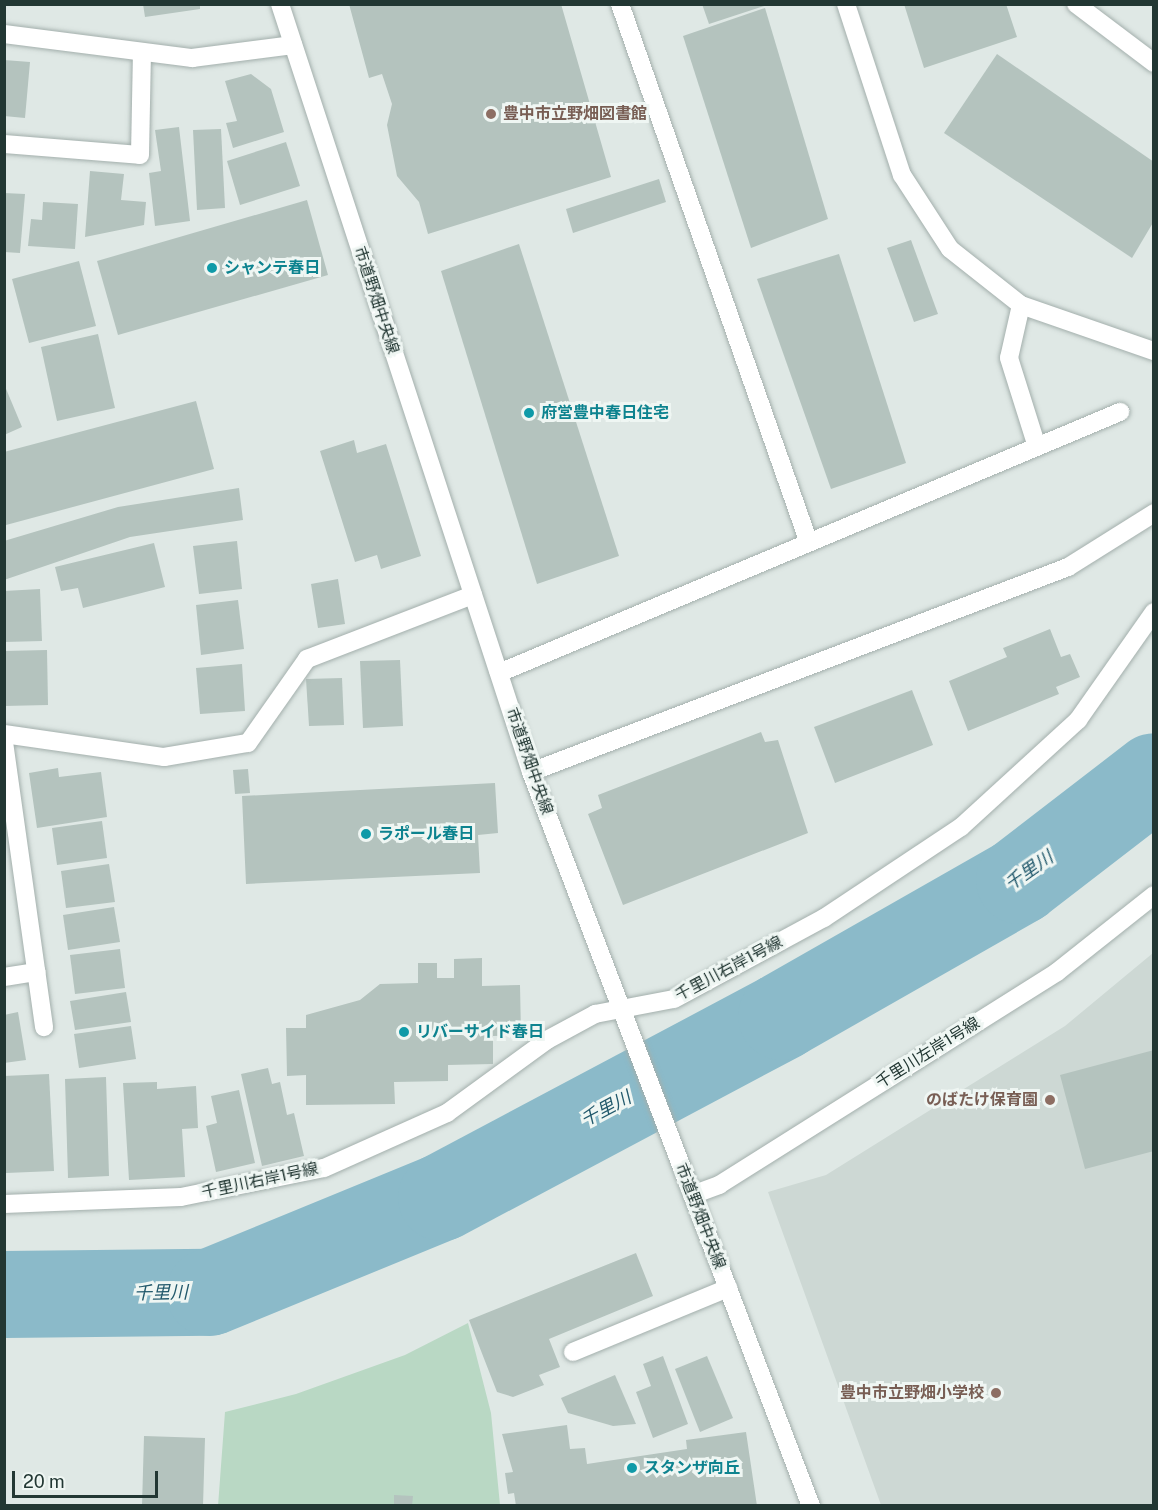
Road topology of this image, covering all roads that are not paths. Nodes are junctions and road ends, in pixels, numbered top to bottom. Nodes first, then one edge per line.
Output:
1 (280, 4) edge
2 (620, 4) edge
3 (846, 4) edge
4 (1076, 4) edge
5 (4, 34) edge
6 (293, 45) junction
7 (142, 52) junction
8 (1154, 63) edge
9 (4, 144) edge
10 (1021, 305) junction
11 (1154, 351) edge
12 (1120, 412) dead end
13 (1037, 447) junction
14 (1154, 513) edge
15 (809, 543) junction
16 (472, 595) junction
17 (1154, 612) edge
18 (499, 673) junction
19 (4, 734) edge
20 (4, 742) edge
21 (531, 772) junction
22 (1154, 895) edge
23 (37, 972) junction
24 (4, 977) edge
25 (622, 1010) junction
26 (44, 1027) dead end
27 (692, 1195) junction
28 (4, 1204) edge
29 (728, 1288) junction
30 (573, 1352) dead end
31 (812, 1506) edge

1 - 6 street, 市道野畑中央線
2 - 15 street
3 - 10 street
4 - 8 street
5 - 7 street
6 - 7 street
6 - 16 street, 市道野畑中央線
7 - 9 street
10 - 11 street
10 - 13 street
12 - 13 street
13 - 15 street
14 - 21 street
15 - 18 street
16 - 18 street, 市道野畑中央線
16 - 19 street
17 - 25 street, 千里川右岸1号線
18 - 21 street, 市道野畑中央線
20 - 23 street
21 - 25 street, 市道野畑中央線
22 - 27 street, 千里川左岸1号線
23 - 24 street
23 - 26 street
25 - 27 street, 市道野畑中央線
25 - 28 street, 千里川右岸1号線
27 - 29 street, 市道野畑中央線
29 - 30 street
29 - 31 street, 市道野畑中央線

